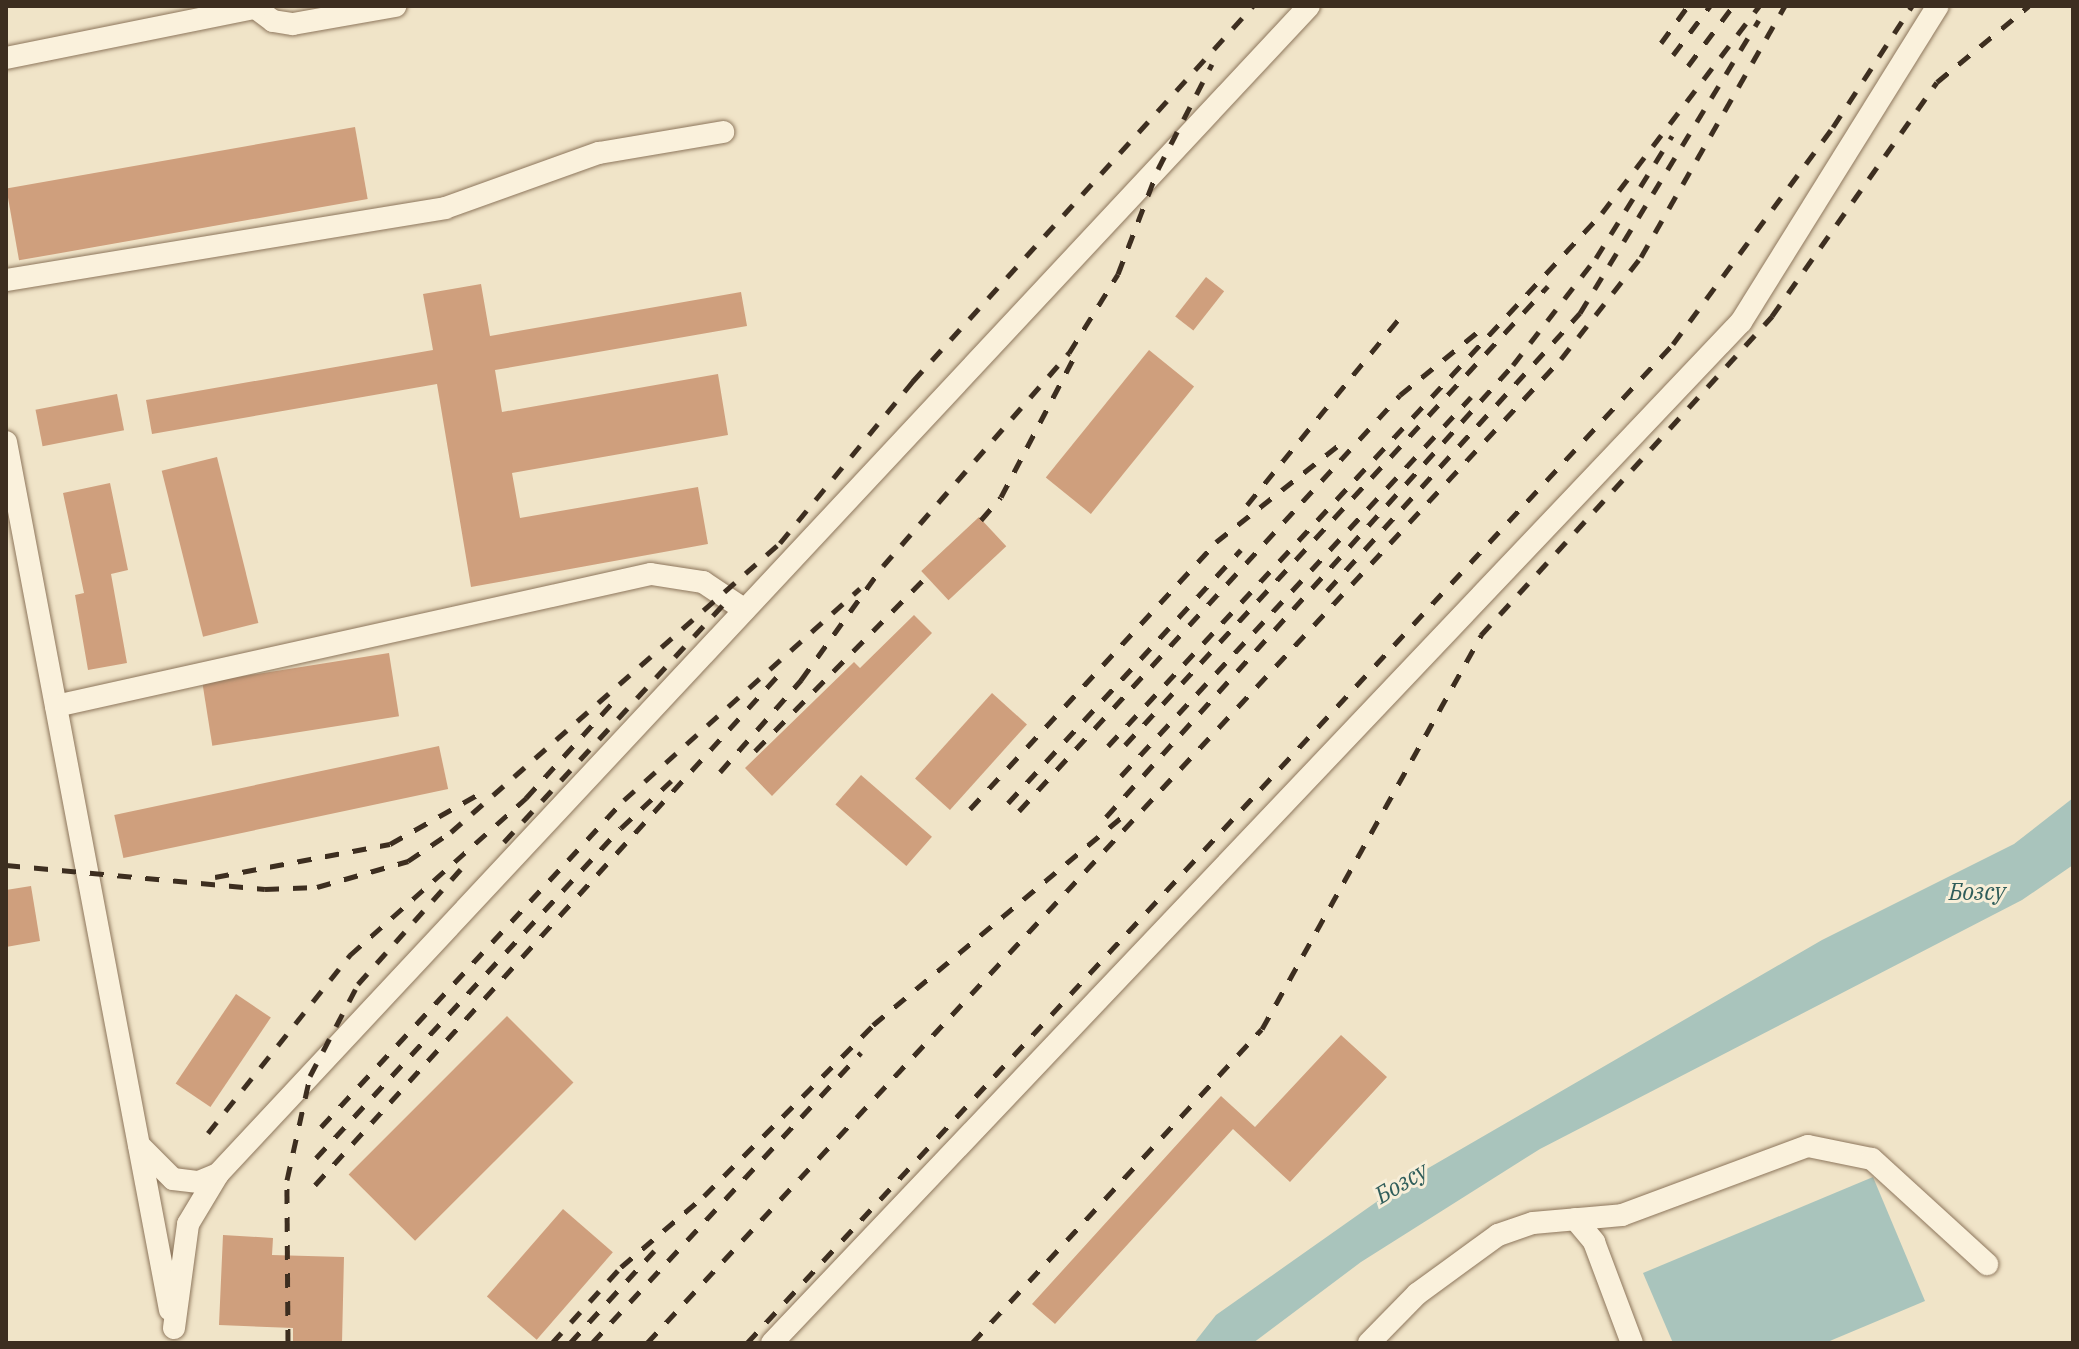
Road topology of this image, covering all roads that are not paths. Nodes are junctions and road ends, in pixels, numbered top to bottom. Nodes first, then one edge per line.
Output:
1 (395, 6) edge
2 (1309, 6) edge
3 (1938, 6) edge
4 (254, 7) edge
5 (6, 58) edge
6 (723, 132) dead end
7 (6, 280) edge
8 (6, 442) edge
9 (11, 492) edge
10 (745, 610) junction
11 (56, 706) junction
12 (137, 1141) junction
13 (218, 1174) junction
14 (1575, 1219) junction
15 (1987, 1264) dead end
16 (175, 1336) edge
17 (772, 1343) edge
18 (1369, 1343) edge
19 (1632, 1343) edge

1 - 4 lane
2 - 10 lane
3 - 17 lane
4 - 5 lane
6 - 7 lane
8 - 9 lane
9 - 11 lane
10 - 11 lane
10 - 13 lane
11 - 12 lane
12 - 13 lane
12 - 16 lane
13 - 16 lane
14 - 15 lane
14 - 18 lane
14 - 19 lane

